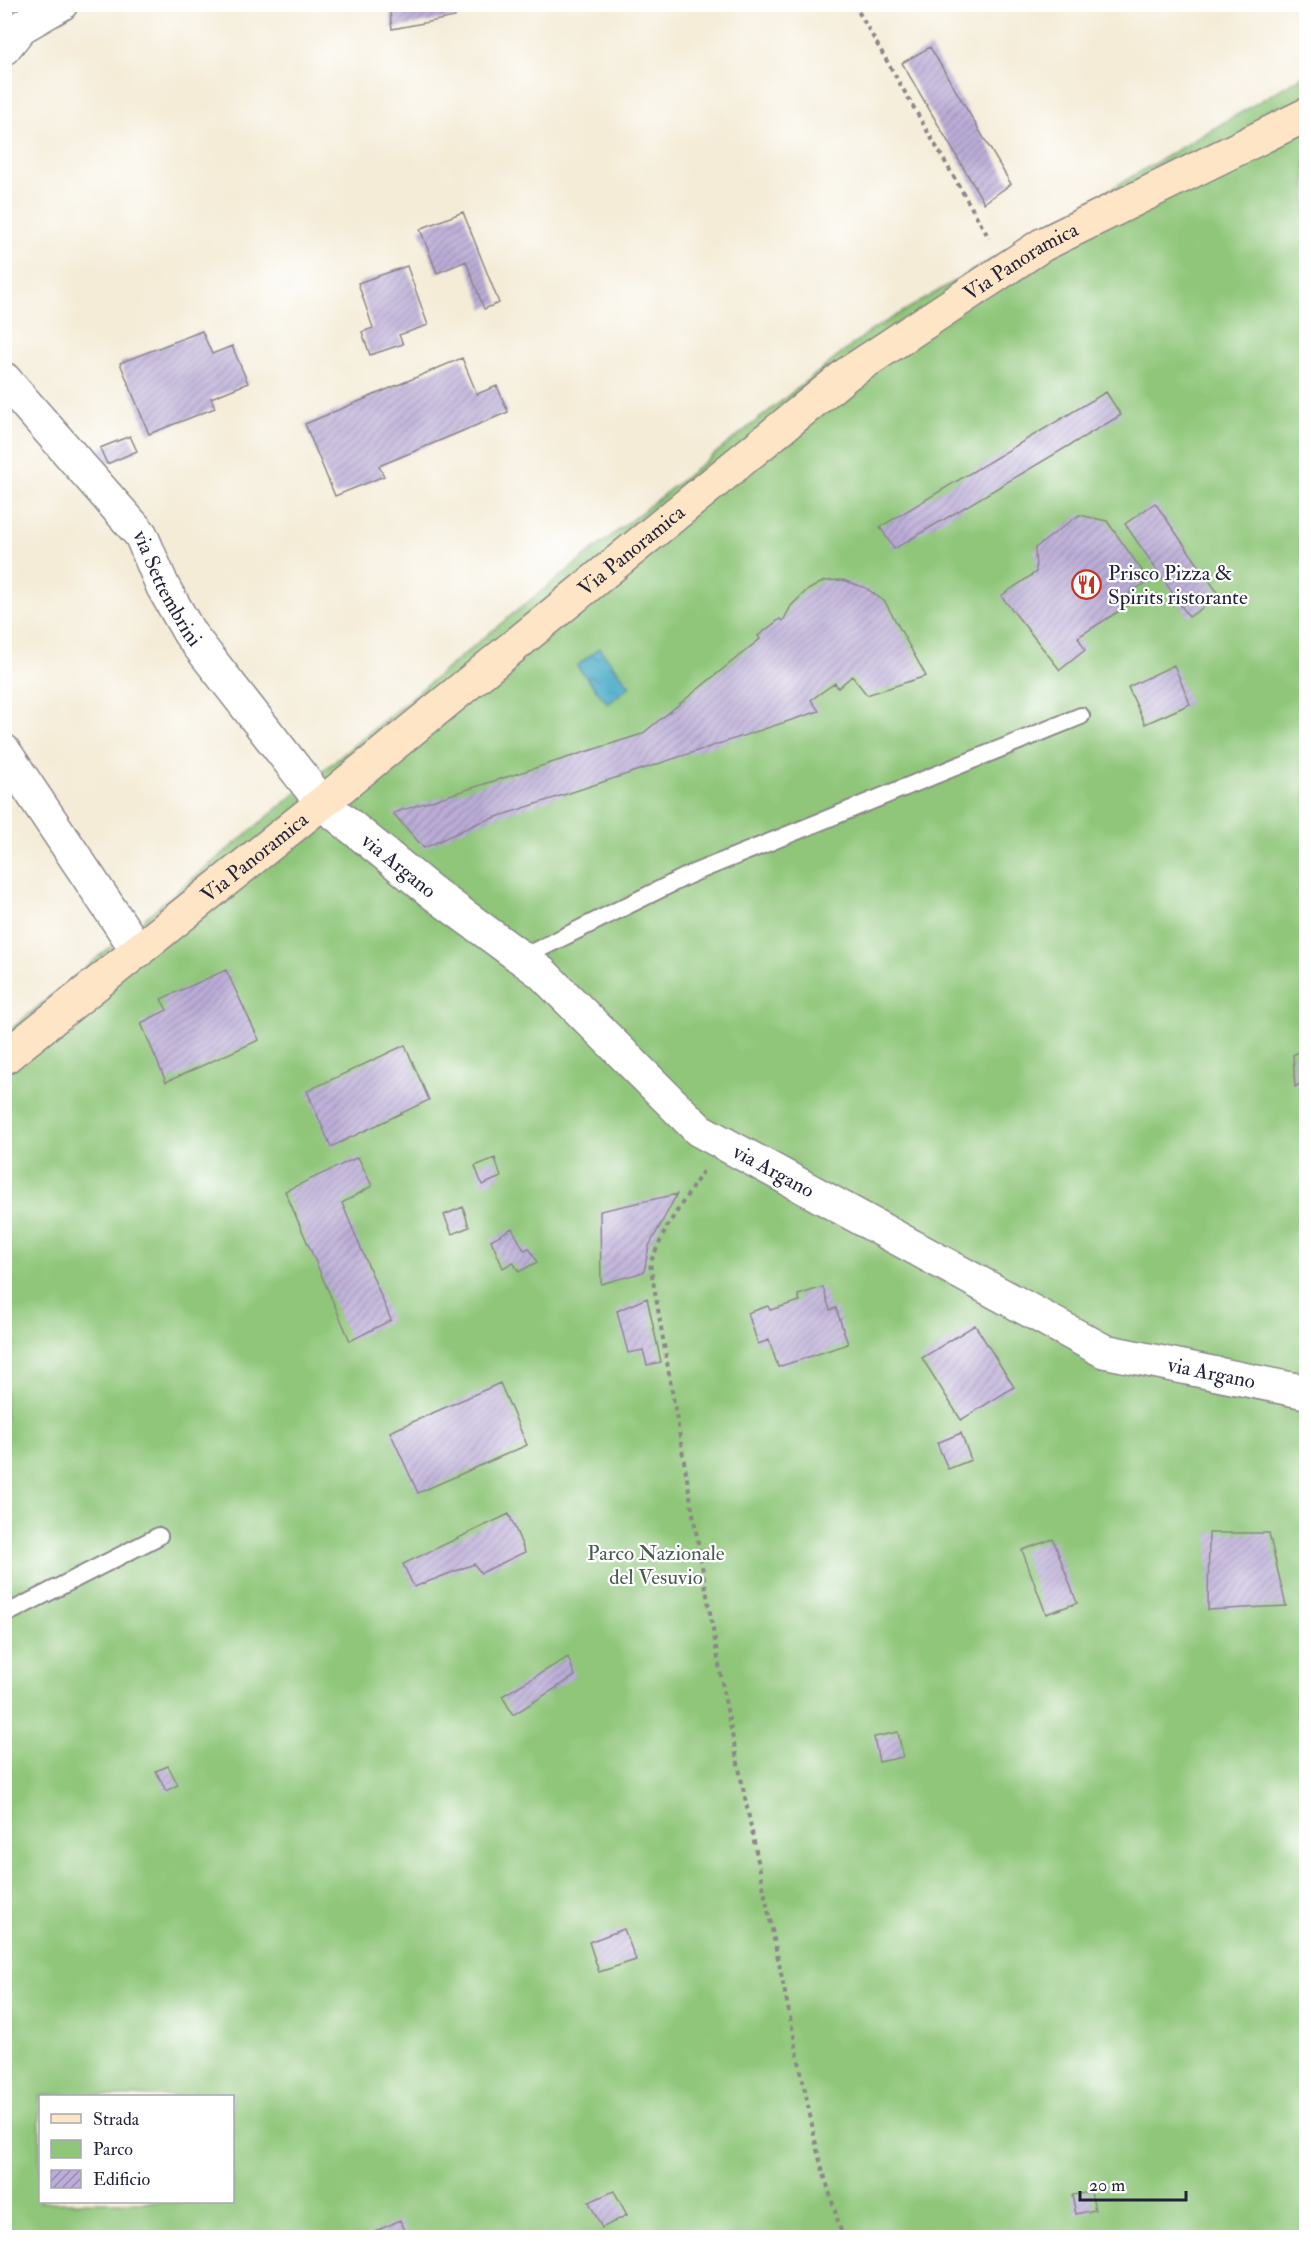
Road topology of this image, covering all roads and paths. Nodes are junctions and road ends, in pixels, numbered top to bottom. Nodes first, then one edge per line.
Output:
1 (61, 4) edge
2 (854, 4) edge
3 (13, 26) edge
4 (1306, 115) edge
5 (1006, 269) junction
6 (4, 379) edge
7 (1081, 716) dead end
8 (4, 751) edge
9 (322, 803) junction
10 (138, 951) junction
11 (521, 958) junction
12 (4, 1058) edge
13 (722, 1143) junction
14 (1306, 1392) edge
15 (159, 1536) dead end
16 (4, 1615) edge
17 (843, 2238) edge

1 - 3 street
2 - 5 path
4 - 5 street, Via Panoramica
5 - 9 street, Via Panoramica
6 - 9 street, via Settembrini
7 - 11 lane
8 - 10 street
9 - 10 street, Via Panoramica
9 - 11 street, via Argano
10 - 12 street, Via Panoramica
11 - 13 street, via Argano
13 - 14 street, via Argano
13 - 17 path
15 - 16 lane

